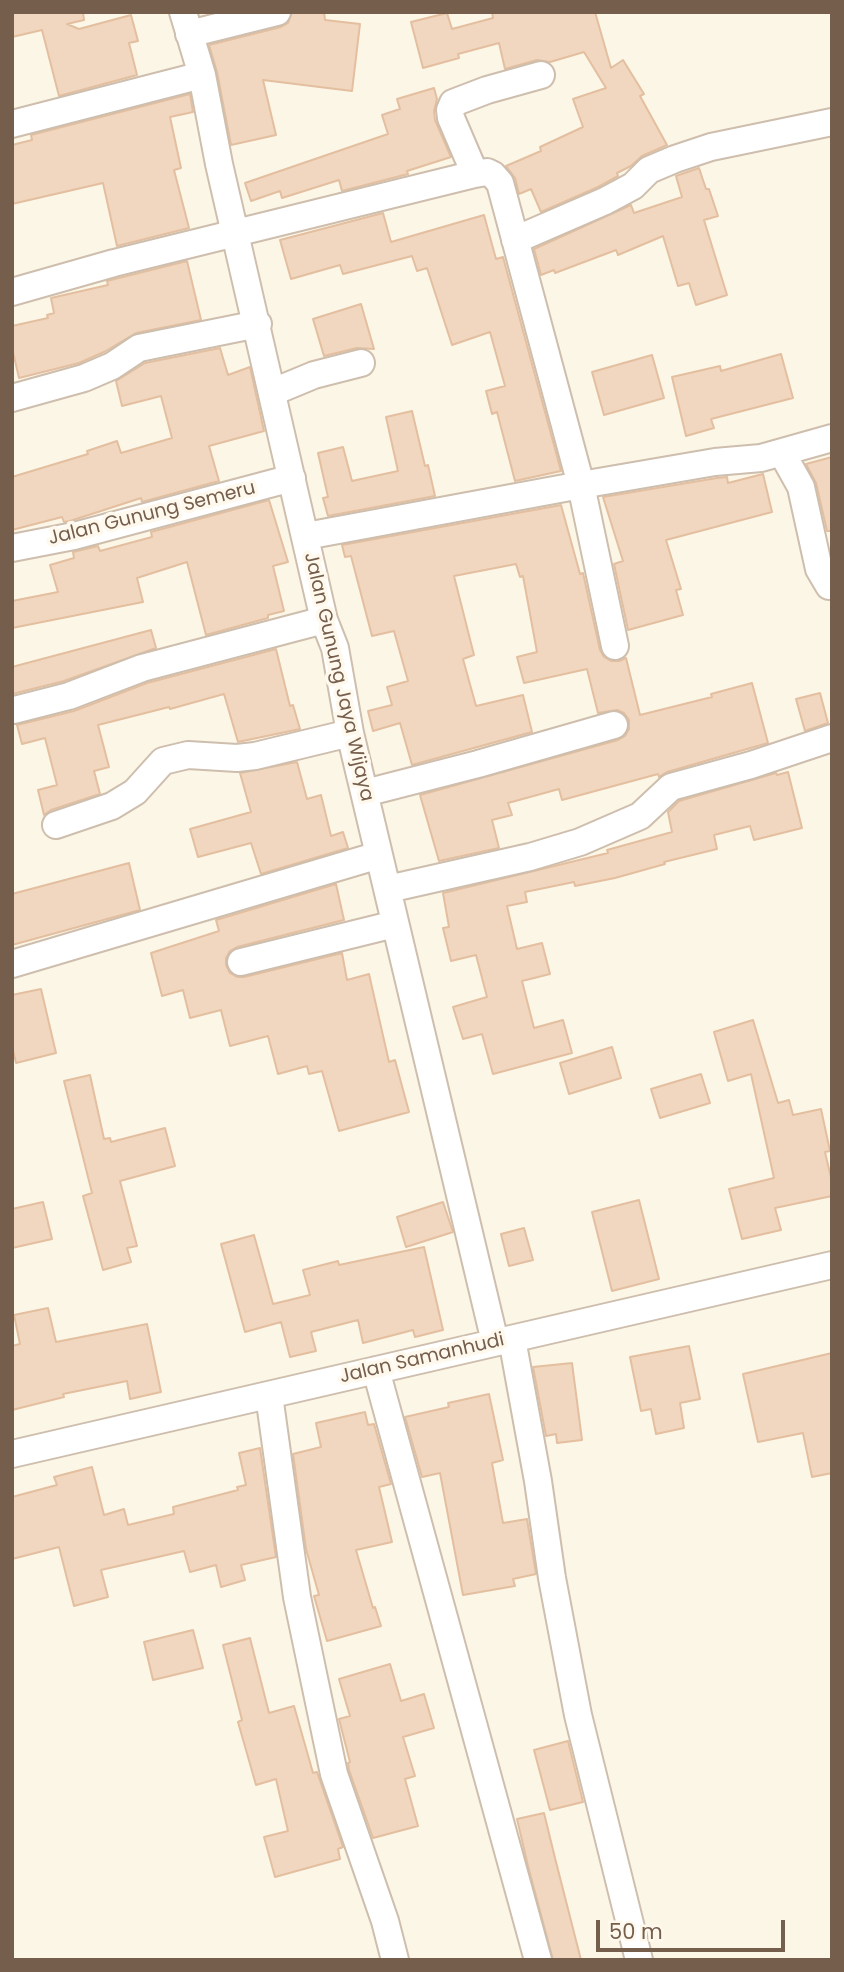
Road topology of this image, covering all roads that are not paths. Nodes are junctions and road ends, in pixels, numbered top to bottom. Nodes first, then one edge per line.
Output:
1 (277, 12) edge
2 (186, 23) edge
3 (202, 75) junction
4 (541, 75) dead end
5 (832, 122) edge
6 (12, 124) edge
7 (475, 174) junction
8 (236, 234) junction
9 (516, 240) junction
10 (12, 292) edge
11 (258, 324) junction
12 (361, 363) dead end
13 (273, 392) junction
14 (12, 398) edge
15 (832, 438) edge
16 (782, 453) junction
17 (292, 478) junction
18 (581, 485) junction
19 (306, 536) junction
20 (12, 548) edge
21 (832, 586) edge
22 (324, 620) junction
23 (615, 646) dead end
24 (14, 710) edge
25 (614, 725) dead end
26 (350, 733) junction
27 (832, 738) edge
28 (365, 793) junction
29 (56, 825) dead end
30 (379, 855) junction
31 (388, 888) junction
32 (395, 924) junction
33 (241, 962) dead end
34 (12, 964) edge
35 (832, 1265) edge
36 (504, 1341) junction
37 (376, 1370) junction
38 (268, 1395) junction
39 (12, 1454) edge
40 (395, 1960) edge
41 (538, 1960) edge
42 (639, 1960) edge

1 - 2 street
2 - 3 street, Jalan Gunung Jaya Wijaya
3 - 6 street
3 - 8 street, Jalan Gunung Jaya Wijaya
4 - 7 street
5 - 9 street
7 - 8 street
7 - 9 street
8 - 10 street
8 - 11 street, Jalan Gunung Jaya Wijaya
9 - 18 street
11 - 13 street, Jalan Gunung Jaya Wijaya
11 - 14 street
12 - 13 street
13 - 17 street, Jalan Gunung Jaya Wijaya
15 - 16 street
16 - 18 street
16 - 21 street
17 - 19 street, Jalan Gunung Jaya Wijaya
17 - 20 street, Jalan Gunung Semeru
18 - 19 street
18 - 23 street
19 - 22 street, Jalan Gunung Jaya Wijaya
22 - 24 street
22 - 26 street, Jalan Gunung Jaya Wijaya
25 - 28 street
26 - 28 street, Jalan Gunung Jaya Wijaya
26 - 29 street
27 - 31 street
28 - 30 street, Jalan Gunung Jaya Wijaya
30 - 31 street, Jalan Gunung Jaya Wijaya
30 - 34 street
31 - 32 street, Jalan Gunung Jaya Wijaya
32 - 33 street
32 - 36 street, Jalan Gunung Jaya Wijaya
35 - 36 street, Jalan Samanhudi
36 - 37 street, Jalan Samanhudi
36 - 42 street, Jalan Gunung Jaya Wijaya
37 - 38 street, Jalan Samanhudi
37 - 41 street
38 - 39 street, Jalan Samanhudi
38 - 40 street

